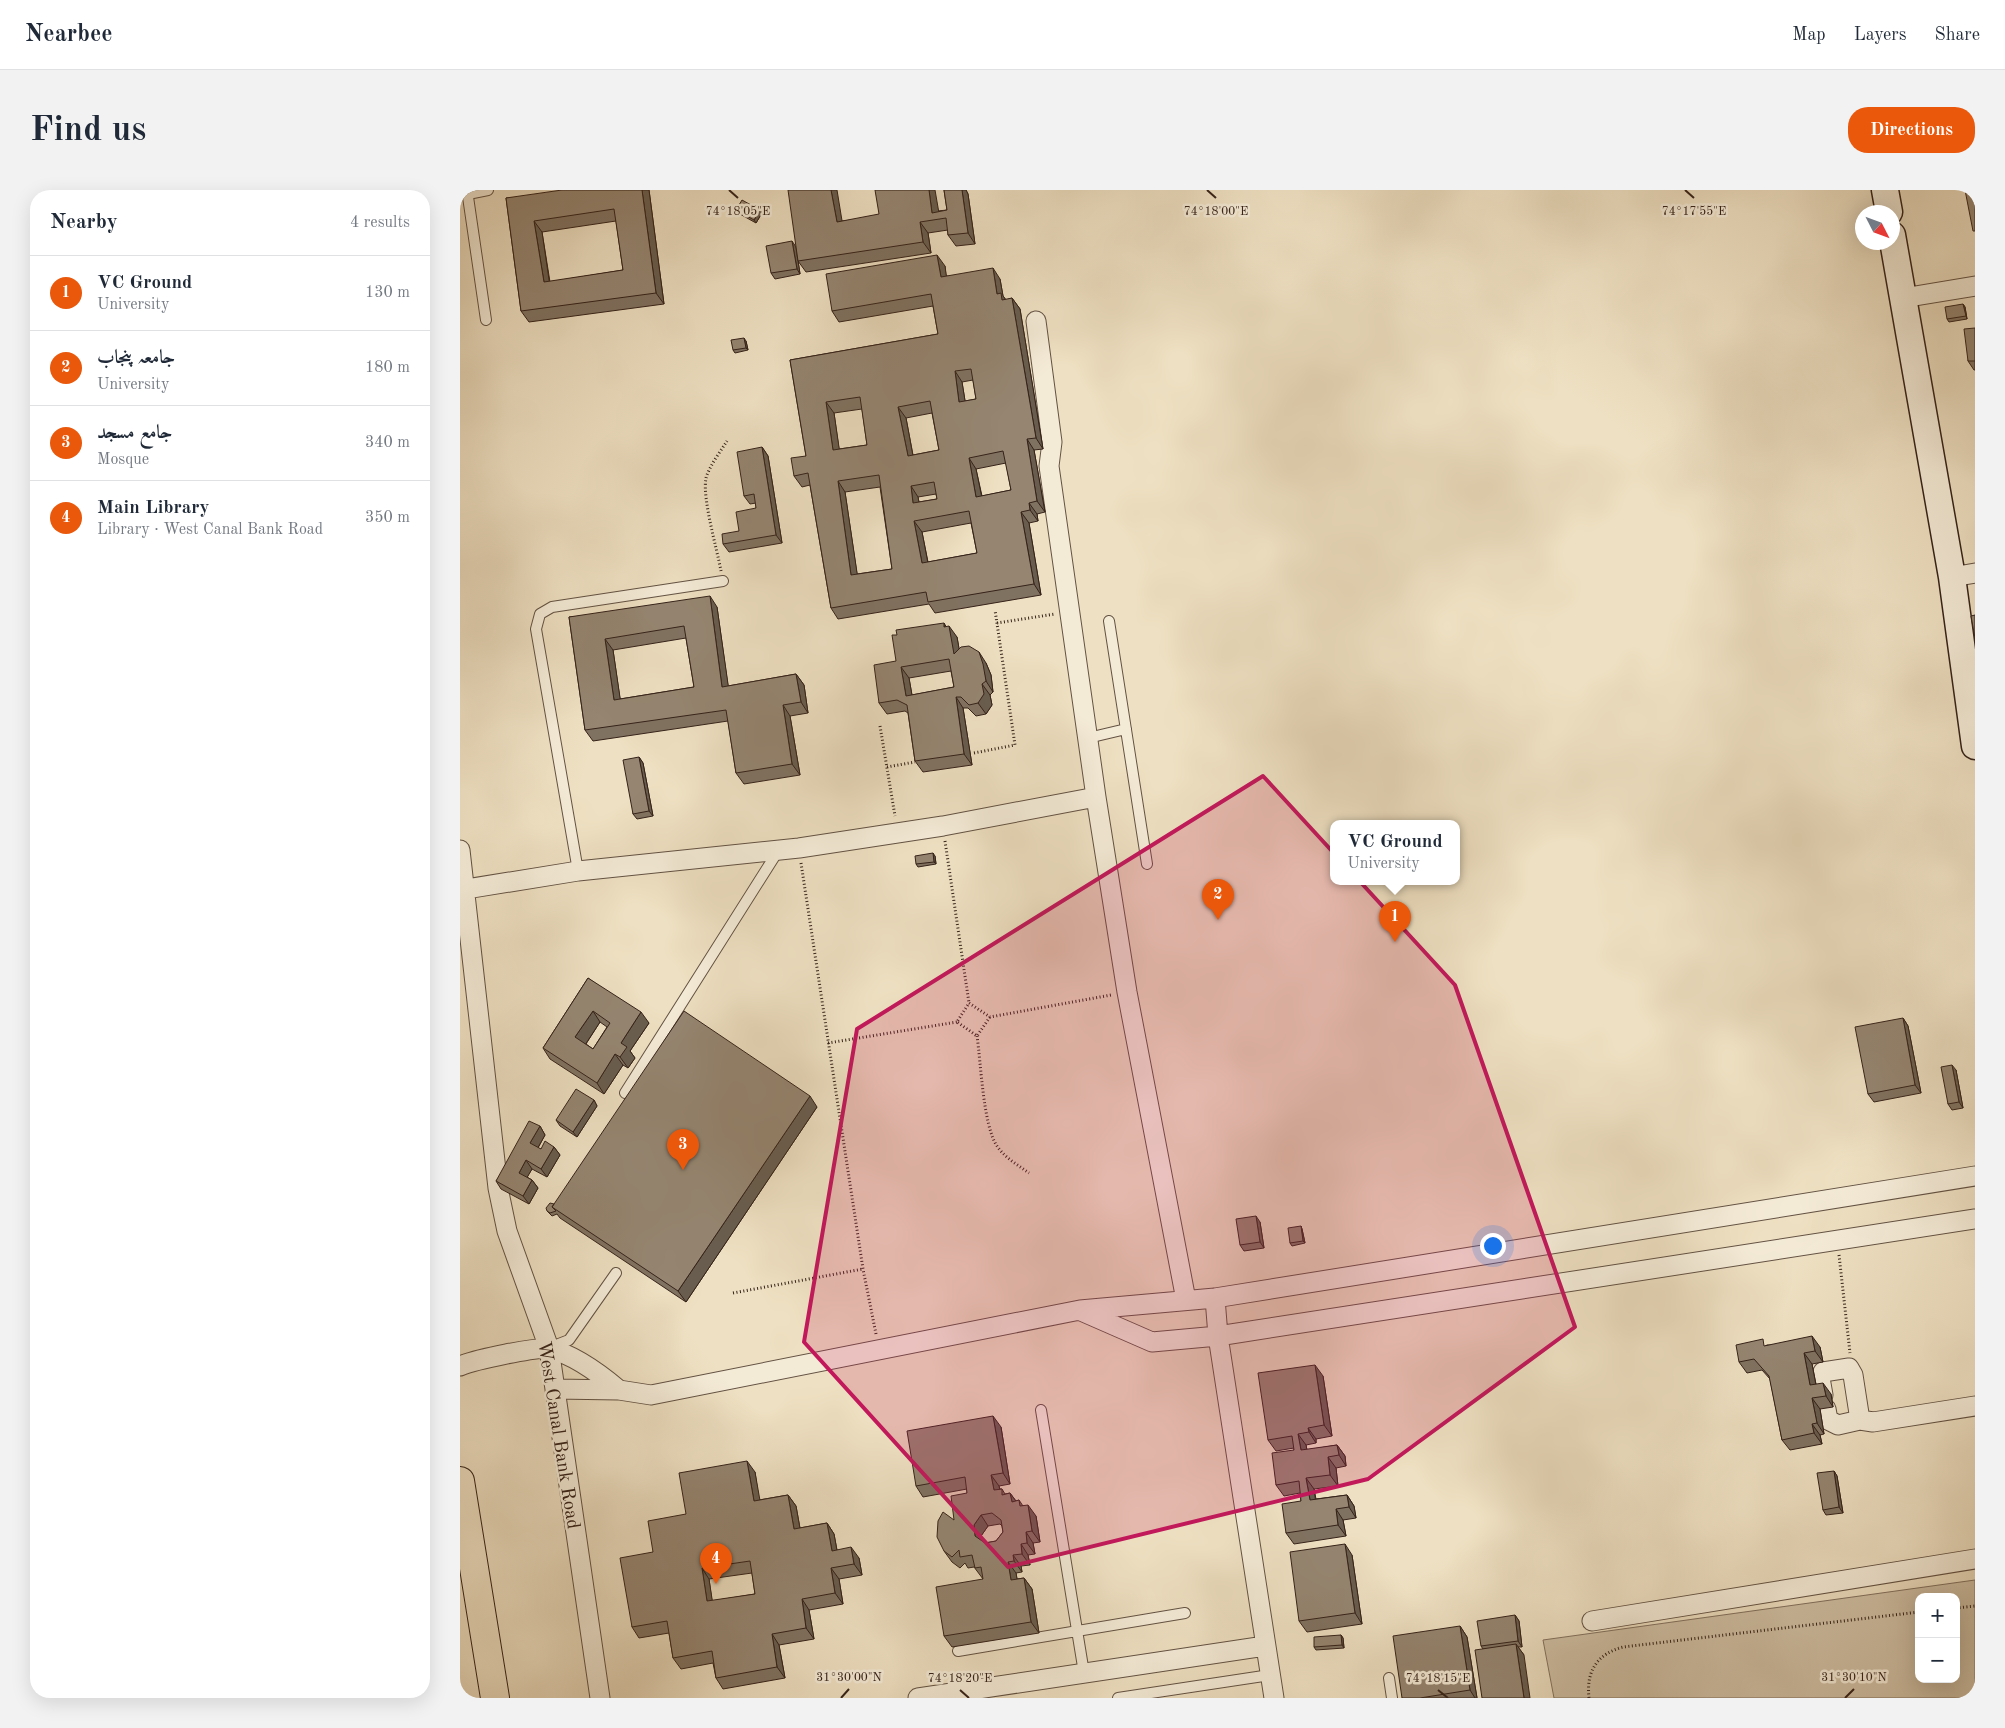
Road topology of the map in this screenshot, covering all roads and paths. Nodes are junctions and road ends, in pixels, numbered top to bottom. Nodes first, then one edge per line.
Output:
1 (488, 190) edge
2 (1885, 190) edge
3 (467, 192) edge
4 (1888, 205) edge
5 (1895, 250) edge
6 (1975, 286) edge
7 (1903, 298) junction
8 (486, 320) dead end
9 (1036, 321) dead end
10 (727, 440) dead end
11 (1964, 575) edge
12 (723, 581) joint
13 (995, 610) dead end
14 (1070, 612) junction
15 (1109, 621) dead end
16 (997, 623) junction
17 (880, 726) dead end
18 (1126, 729) junction
19 (1088, 738) junction
20 (1975, 746) edge
21 (974, 753) dead end
22 (915, 762) edge
23 (887, 767) junction
24 (1096, 797) junction
25 (943, 826) junction
26 (898, 833) junction
27 (799, 848) junction
28 (460, 850) edge
29 (778, 851) junction
30 (1148, 864) dead end
31 (578, 871) junction
32 (462, 890) edge
33 (1127, 992) junction
34 (970, 1003) junction
35 (990, 1017) junction
36 (957, 1022) junction
37 (977, 1036) junction
38 (828, 1043) junction
39 (626, 1093) edge
40 (1030, 1173) dead end
41 (1975, 1176) edge
42 (1975, 1219) edge
43 (1837, 1240) junction
44 (863, 1269) junction
45 (616, 1273) dead end
46 (733, 1293) dead end
47 (1215, 1298) junction
48 (1186, 1300) junction
49 (1080, 1310) junction
50 (1218, 1336) junction
51 (549, 1348) junction
52 (880, 1349) junction
53 (460, 1366) edge
54 (1849, 1368) junction
55 (555, 1389) junction
56 (619, 1390) junction
57 (1975, 1406) edge
58 (1041, 1410) dead end
59 (1860, 1420) junction
60 (460, 1481) edge
61 (1975, 1559) edge
62 (1975, 1606) edge
63 (1960, 1608) edge
64 (1915, 1612) edge
65 (1185, 1613) dead end
66 (1592, 1621) dead end
67 (1076, 1633) junction
68 (1265, 1646) junction
69 (958, 1651) edge
70 (1084, 1673) junction
71 (1270, 1676) junction
72 (1389, 1678) dead end
73 (495, 1698) edge
74 (600, 1698) edge
75 (918, 1698) edge
76 (1118, 1698) edge
77 (1274, 1698) edge
78 (1392, 1698) edge
79 (1588, 1698) edge

1 - 3 lane
2 - 4 street
3 - 8 lane
5 - 7 street
6 - 7 street
7 - 11 street
9 - 14 street
10 - 12 path
11 - 20 street
12 - 31 lane
13 - 16 path
14 - 16 path
14 - 19 street
15 - 18 lane
16 - 21 path
17 - 23 path
18 - 19 lane
18 - 30 lane
19 - 24 street
22 - 23 path
23 - 26 path
24 - 25 street
24 - 33 street
25 - 26 street
25 - 34 path
26 - 27 street
27 - 29 street
27 - 38 path
28 - 32 street, West Canal Bank Road
29 - 31 street
29 - 39 lane
31 - 32 street
32 - 51 street, West Canal Bank Road
33 - 35 path
33 - 48 street
34 - 35 path
34 - 36 path
35 - 37 path
36 - 37 path
36 - 38 path
37 - 40 path
38 - 44 path
41 - 47 street
42 - 43 street
43 - 50 street
43 - 54 path
44 - 46 path
44 - 52 path
45 - 51 lane
47 - 48 street
47 - 50 street
48 - 49 street
49 - 50 street
49 - 52 street
50 - 68 street
51 - 53 street
51 - 55 street, West Canal Bank Road
51 - 56 street
52 - 56 street
54 - 59 street
54 - 59 street
55 - 56 street
55 - 74 street, West Canal Bank Road
57 - 59 street
58 - 67 lane
60 - 73 highway
61 - 66 street
62 - 63 path
64 - 79 path
65 - 67 lane
67 - 69 lane
67 - 70 lane
68 - 70 street
68 - 71 street
70 - 75 street
71 - 76 lane
71 - 77 street
72 - 78 lane

